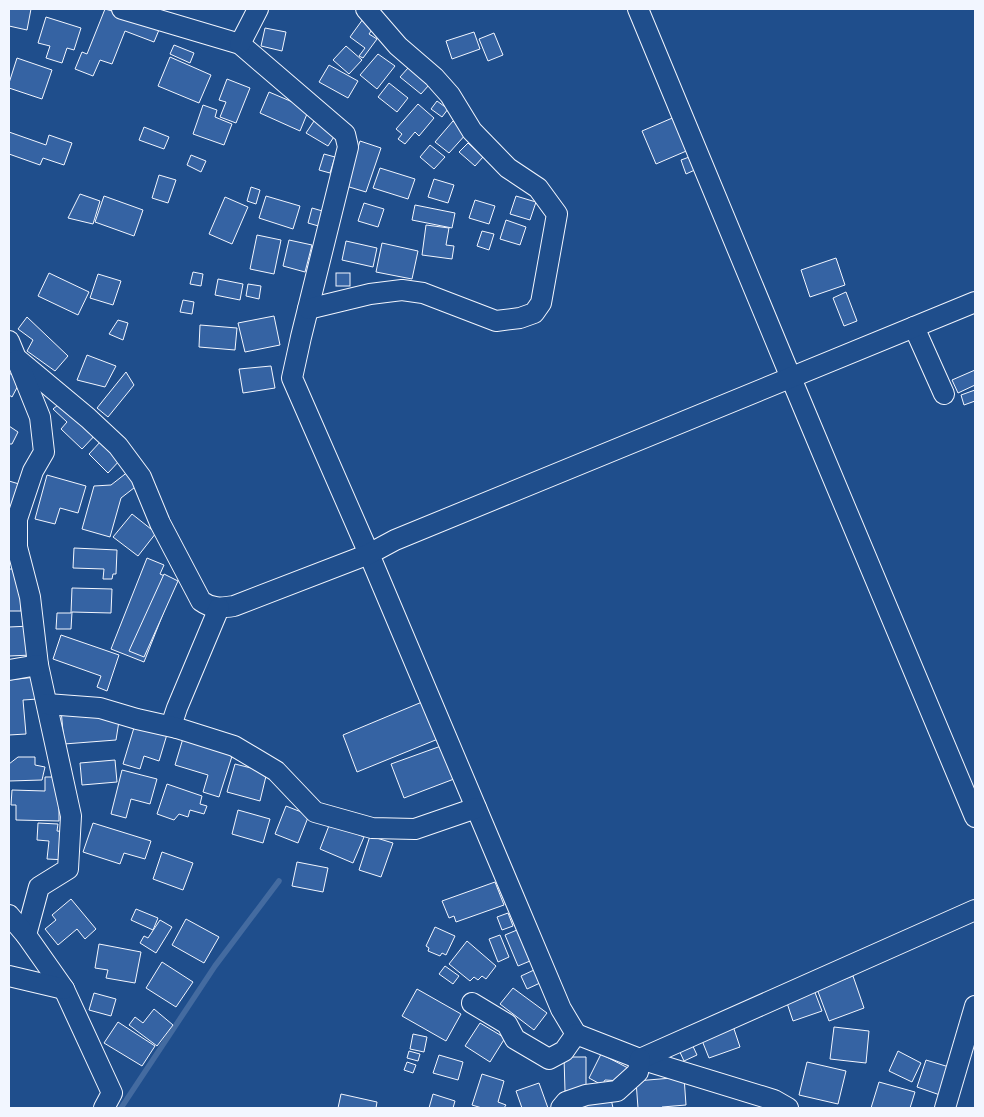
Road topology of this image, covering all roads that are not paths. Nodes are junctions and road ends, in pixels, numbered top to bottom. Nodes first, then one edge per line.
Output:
1 (122, 9) edge
2 (258, 9) edge
3 (366, 9) edge
4 (638, 9) edge
5 (240, 44) junction
6 (975, 302) edge
7 (308, 309) junction
8 (914, 327) junction
9 (12, 349) edge
10 (791, 378) junction
11 (944, 394) dead end
12 (369, 554) junction
13 (219, 608) junction
14 (38, 665) junction
15 (9, 670) edge
16 (47, 704) junction
17 (177, 728) junction
18 (476, 808) junction
19 (975, 817) edge
20 (975, 910) edge
21 (9, 915) edge
22 (26, 935) junction
23 (9, 976) edge
24 (64, 989) junction
25 (472, 1003) dead end
26 (975, 1006) edge
27 (576, 1034) junction
28 (640, 1059) junction
29 (104, 1108) edge
30 (561, 1108) edge
31 (788, 1108) edge
32 (945, 1108) edge

1 - 5 street
2 - 5 street
3 - 7 street
4 - 10 street
5 - 7 street
6 - 8 street
7 - 12 street
8 - 10 street
8 - 11 street
9 - 13 street
9 - 14 street
10 - 12 street
10 - 19 street
12 - 13 street
12 - 18 street
13 - 17 street
14 - 15 street
14 - 16 street
16 - 17 street
16 - 22 street
17 - 18 street
18 - 27 street
20 - 28 street
21 - 22 street
22 - 24 street
23 - 24 street
24 - 29 street
25 - 27 street
26 - 32 street
27 - 28 street
28 - 30 street
28 - 31 street

